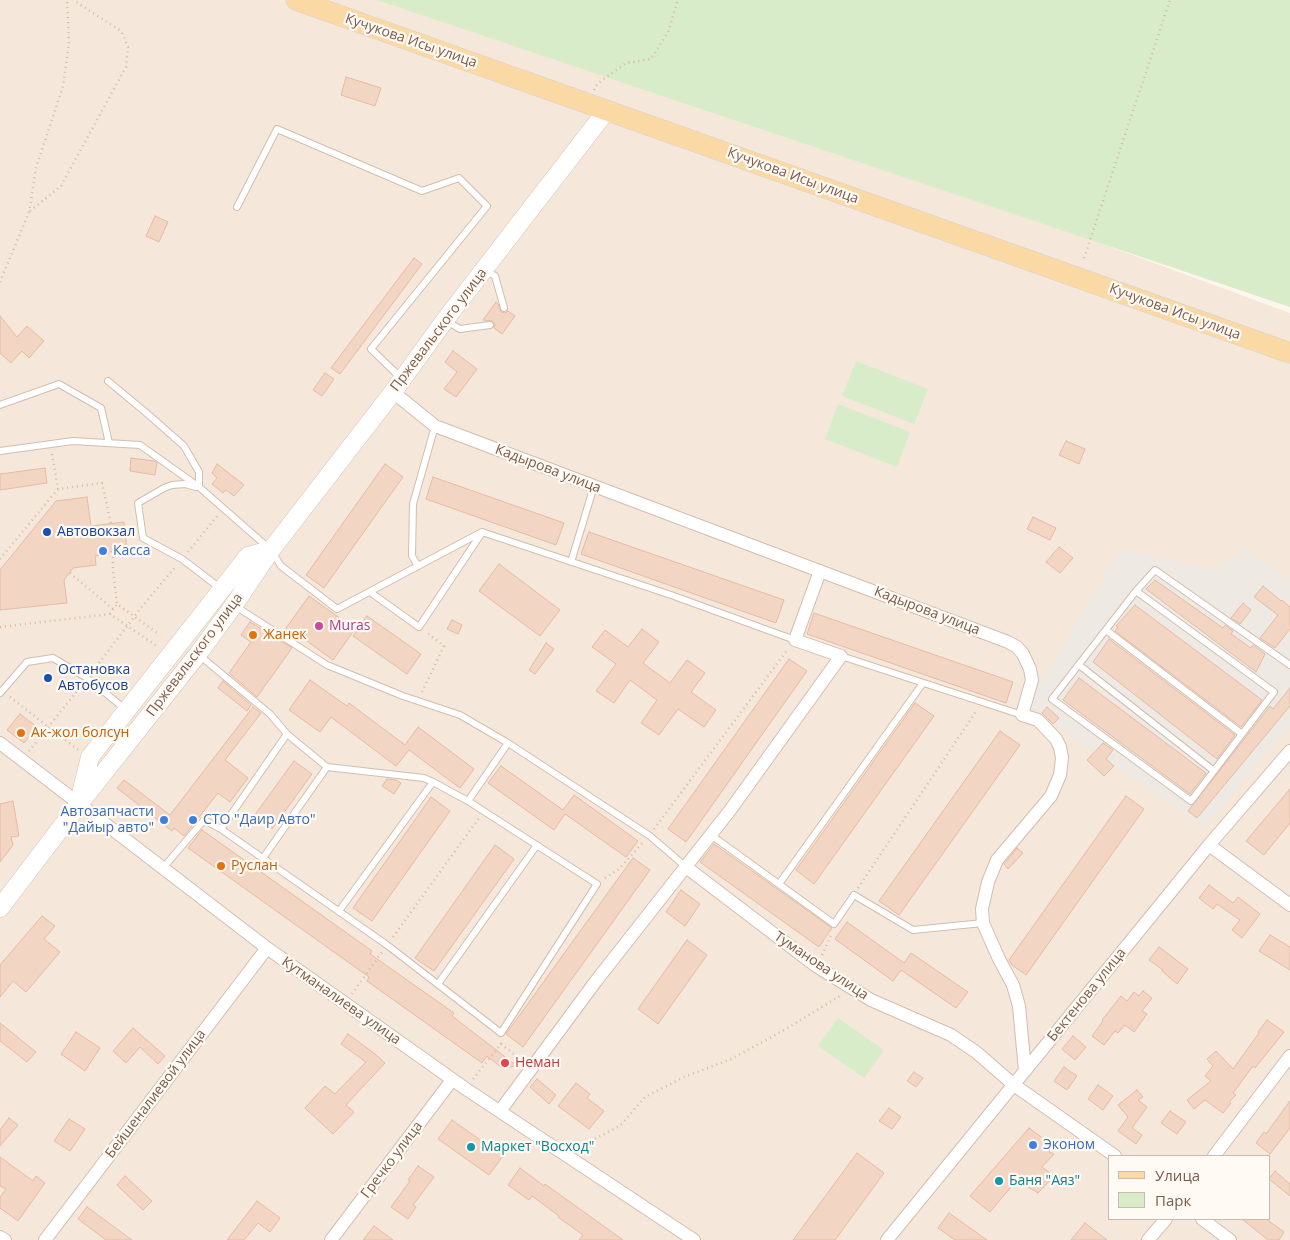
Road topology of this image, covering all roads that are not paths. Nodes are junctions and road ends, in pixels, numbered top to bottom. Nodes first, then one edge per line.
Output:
1 (296, 0) edge
2 (607, 110) junction
3 (237, 207) dead end
4 (484, 269) junction
5 (504, 308) dead end
6 (445, 320) junction
7 (490, 325) dead end
8 (1290, 353) edge
9 (108, 381) dead end
10 (398, 385) junction
11 (0, 405) edge
12 (435, 426) junction
13 (109, 443) junction
14 (0, 452) edge
15 (594, 486) junction
16 (199, 488) junction
17 (482, 532) junction
18 (271, 550) junction
19 (571, 562) junction
20 (418, 566) junction
21 (820, 571) junction
22 (221, 590) junction
23 (370, 592) junction
24 (1136, 592) junction
25 (234, 605) junction
26 (1106, 630) junction
27 (795, 640) junction
28 (198, 654) junction
29 (841, 656) junction
30 (1079, 665) junction
31 (1290, 665) edge
32 (923, 683) junction
33 (1, 692) edge
34 (126, 710) junction
35 (1022, 715) junction
36 (287, 734) junction
37 (1242, 734) junction
38 (0, 743) edge
39 (508, 743) junction
40 (1290, 751) edge
41 (327, 767) junction
42 (1214, 771) junction
43 (433, 782) junction
44 (468, 801) junction
45 (79, 804) junction
46 (222, 829) junction
47 (711, 835) junction
48 (537, 845) junction
49 (1209, 845) junction
50 (263, 858) junction
51 (686, 867) junction
52 (163, 868) junction
53 (779, 884) junction
54 (1290, 905) edge
55 (0, 908) edge
56 (339, 911) junction
57 (983, 923) junction
58 (267, 948) junction
59 (438, 984) junction
60 (1290, 1056) edge
61 (1025, 1071) junction
62 (452, 1080) junction
63 (1014, 1085) junction
64 (500, 1111) junction
65 (1114, 1155) edge
66 (1215, 1155) edge
67 (1165, 1220) edge
68 (1203, 1220) edge
69 (0, 1237) edge
70 (5, 1240) edge
71 (46, 1240) edge
72 (331, 1240) edge
73 (694, 1240) edge
74 (887, 1240) edge
75 (1148, 1240) edge
76 (1230, 1240) edge

1 - 2 main road, Кучукова Исы улица
2 - 4 main road, Пржевальского улица
2 - 8 main road, Кучукова Исы улица
3 - 10 lane
4 - 5 lane
4 - 6 main road, Пржевальского улица
6 - 7 lane
6 - 10 main road, Пржевальского улица
9 - 16 lane
10 - 12 street, Кадырова улица
10 - 18 main road, Пржевальского улица
11 - 13 lane
12 - 15 street, Кадырова улица
12 - 20 lane
13 - 14 lane
13 - 16 lane
15 - 19 lane
15 - 21 street, Кадырова улица
16 - 18 lane
16 - 22 lane
17 - 19 lane
17 - 20 lane
17 - 23 lane
18 - 22 main road, Пржевальского улица
18 - 23 lane
18 - 25 main road, Пржевальского улица
19 - 27 lane
20 - 23 lane
21 - 27 street
21 - 35 street, Кадырова улица
22 - 34 main road, Пржевальского улица
24 - 26 lane
24 - 31 lane
24 - 37 lane
25 - 28 main road, Пржевальского улица
25 - 39 lane
26 - 30 lane
26 - 37 lane
27 - 29 street
28 - 36 lane
28 - 45 main road, Пржевальского улица
29 - 32 lane
29 - 47 street
30 - 42 lane
30 - 42 lane
32 - 35 lane
32 - 53 lane
33 - 34 lane
34 - 45 main road, Пржевальского улица
35 - 57 street
36 - 41 lane
36 - 46 lane
37 - 42 lane
38 - 45 street, Кутманалиева улица
39 - 44 lane
39 - 51 lane
40 - 49 street, Бектенова улица
41 - 43 lane
41 - 50 lane
43 - 44 lane
43 - 56 lane
44 - 48 lane
45 - 52 street, Кутманалиева улица
45 - 55 main road, Пржевальского улица
46 - 50 lane
46 - 52 lane
47 - 51 street
47 - 53 lane
48 - 59 lane
48 - 59 lane
49 - 54 street
49 - 61 street, Бектенова улица
50 - 56 lane
51 - 63 street, Туманова улица
51 - 64 street
52 - 58 street, Кутманалиева улица
53 - 57 lane
56 - 59 lane
57 - 61 street
58 - 62 street, Кутманалиева улица
58 - 71 street, Бейшеналиевой улица
60 - 66 street
61 - 63 street, Бектенова улица
62 - 64 street, Кутманалиева улица
62 - 72 street, Гречко улица
63 - 65 street, Туманова улица
63 - 74 street, Бектенова улица
64 - 73 street, Кутманалиева улица
67 - 75 street
68 - 76 street
69 - 70 street

